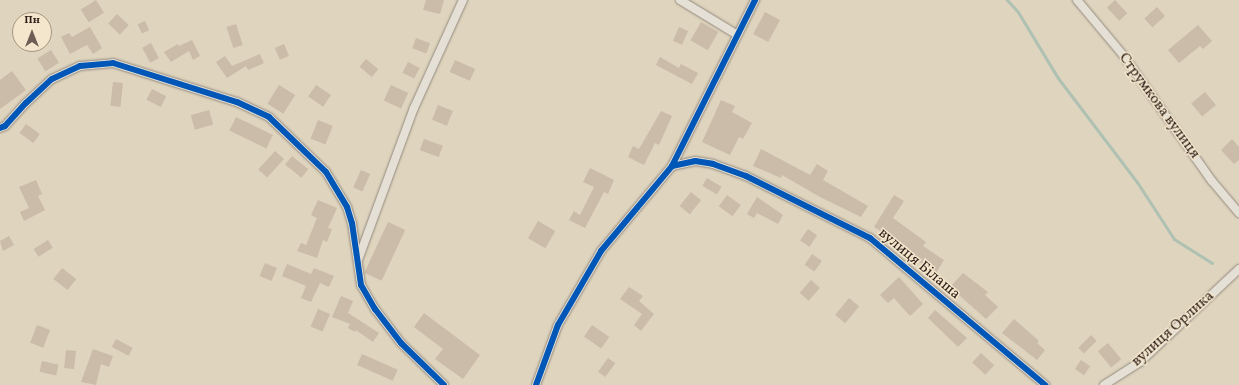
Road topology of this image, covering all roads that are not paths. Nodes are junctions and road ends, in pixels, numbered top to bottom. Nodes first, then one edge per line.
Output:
1 (463, 0) edge
2 (680, 0) edge
3 (755, 0) edge
4 (1077, 0) edge
5 (736, 34) junction
6 (0, 128) edge
7 (672, 166) junction
8 (1239, 213) edge
9 (357, 262) junction
10 (1239, 269) edge
11 (444, 385) edge
12 (536, 385) edge
13 (1044, 385) edge
14 (1104, 385) edge

1 - 9 street
2 - 5 street
3 - 5 street
4 - 8 street, Струмкова вулиця
5 - 7 street
6 - 9 street
7 - 12 street
7 - 13 street, вулиця Білаша
9 - 11 street
10 - 14 street, вулиця Орлика

